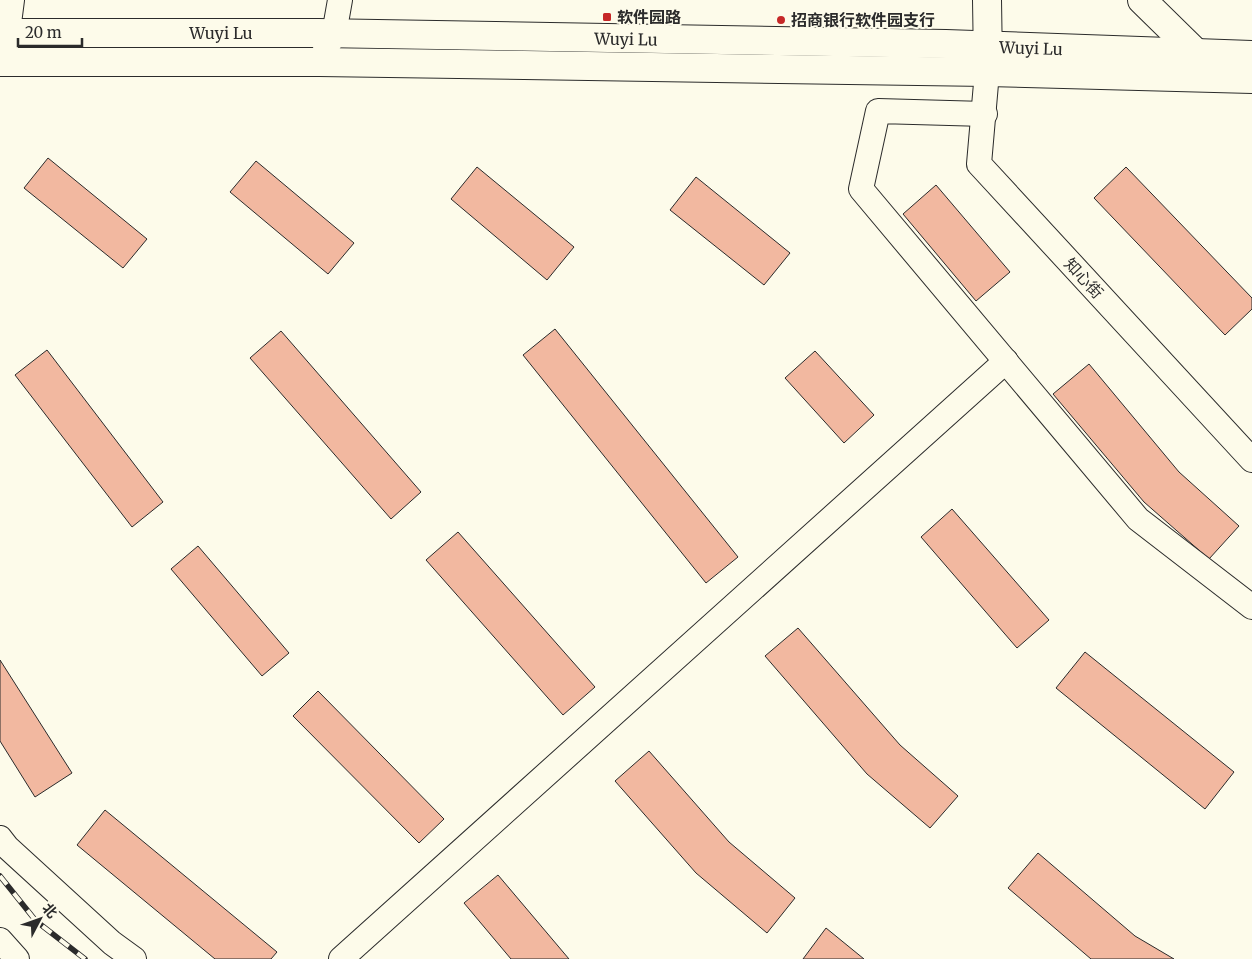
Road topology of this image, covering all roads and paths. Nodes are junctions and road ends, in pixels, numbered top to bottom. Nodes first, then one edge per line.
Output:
1 (12, 0) edge
2 (340, 0) edge
3 (988, 0) edge
4 (1142, 0) edge
5 (4, 33) edge
6 (334, 34) junction
7 (1195, 52) junction
8 (1252, 55) edge
9 (988, 59) junction
10 (2, 62) edge
11 (319, 62) junction
12 (1252, 79) edge
13 (985, 114) junction
14 (1006, 361) junction
15 (1252, 460) edge
16 (1252, 607) edge
17 (0, 838) edge
18 (0, 940) edge
19 (17, 959) edge
20 (134, 959) edge
21 (341, 959) edge

1 - 5 street
2 - 6 street
3 - 9 main road
4 - 7 main road
5 - 6 main road, Wuyi Lu
5 - 10 street
6 - 9 main road, Wuyi Lu
6 - 11 street
7 - 8 main road, Wuyi Lu
7 - 9 main road, Wuyi Lu
9 - 11 main road, Wuyi Lu
9 - 12 main road, Wuyi Lu
9 - 13 street, 知心街
10 - 11 main road, Wuyi Lu
13 - 14 street
13 - 15 street, 知心街
14 - 16 street
14 - 21 street
17 - 20 street
18 - 19 street

